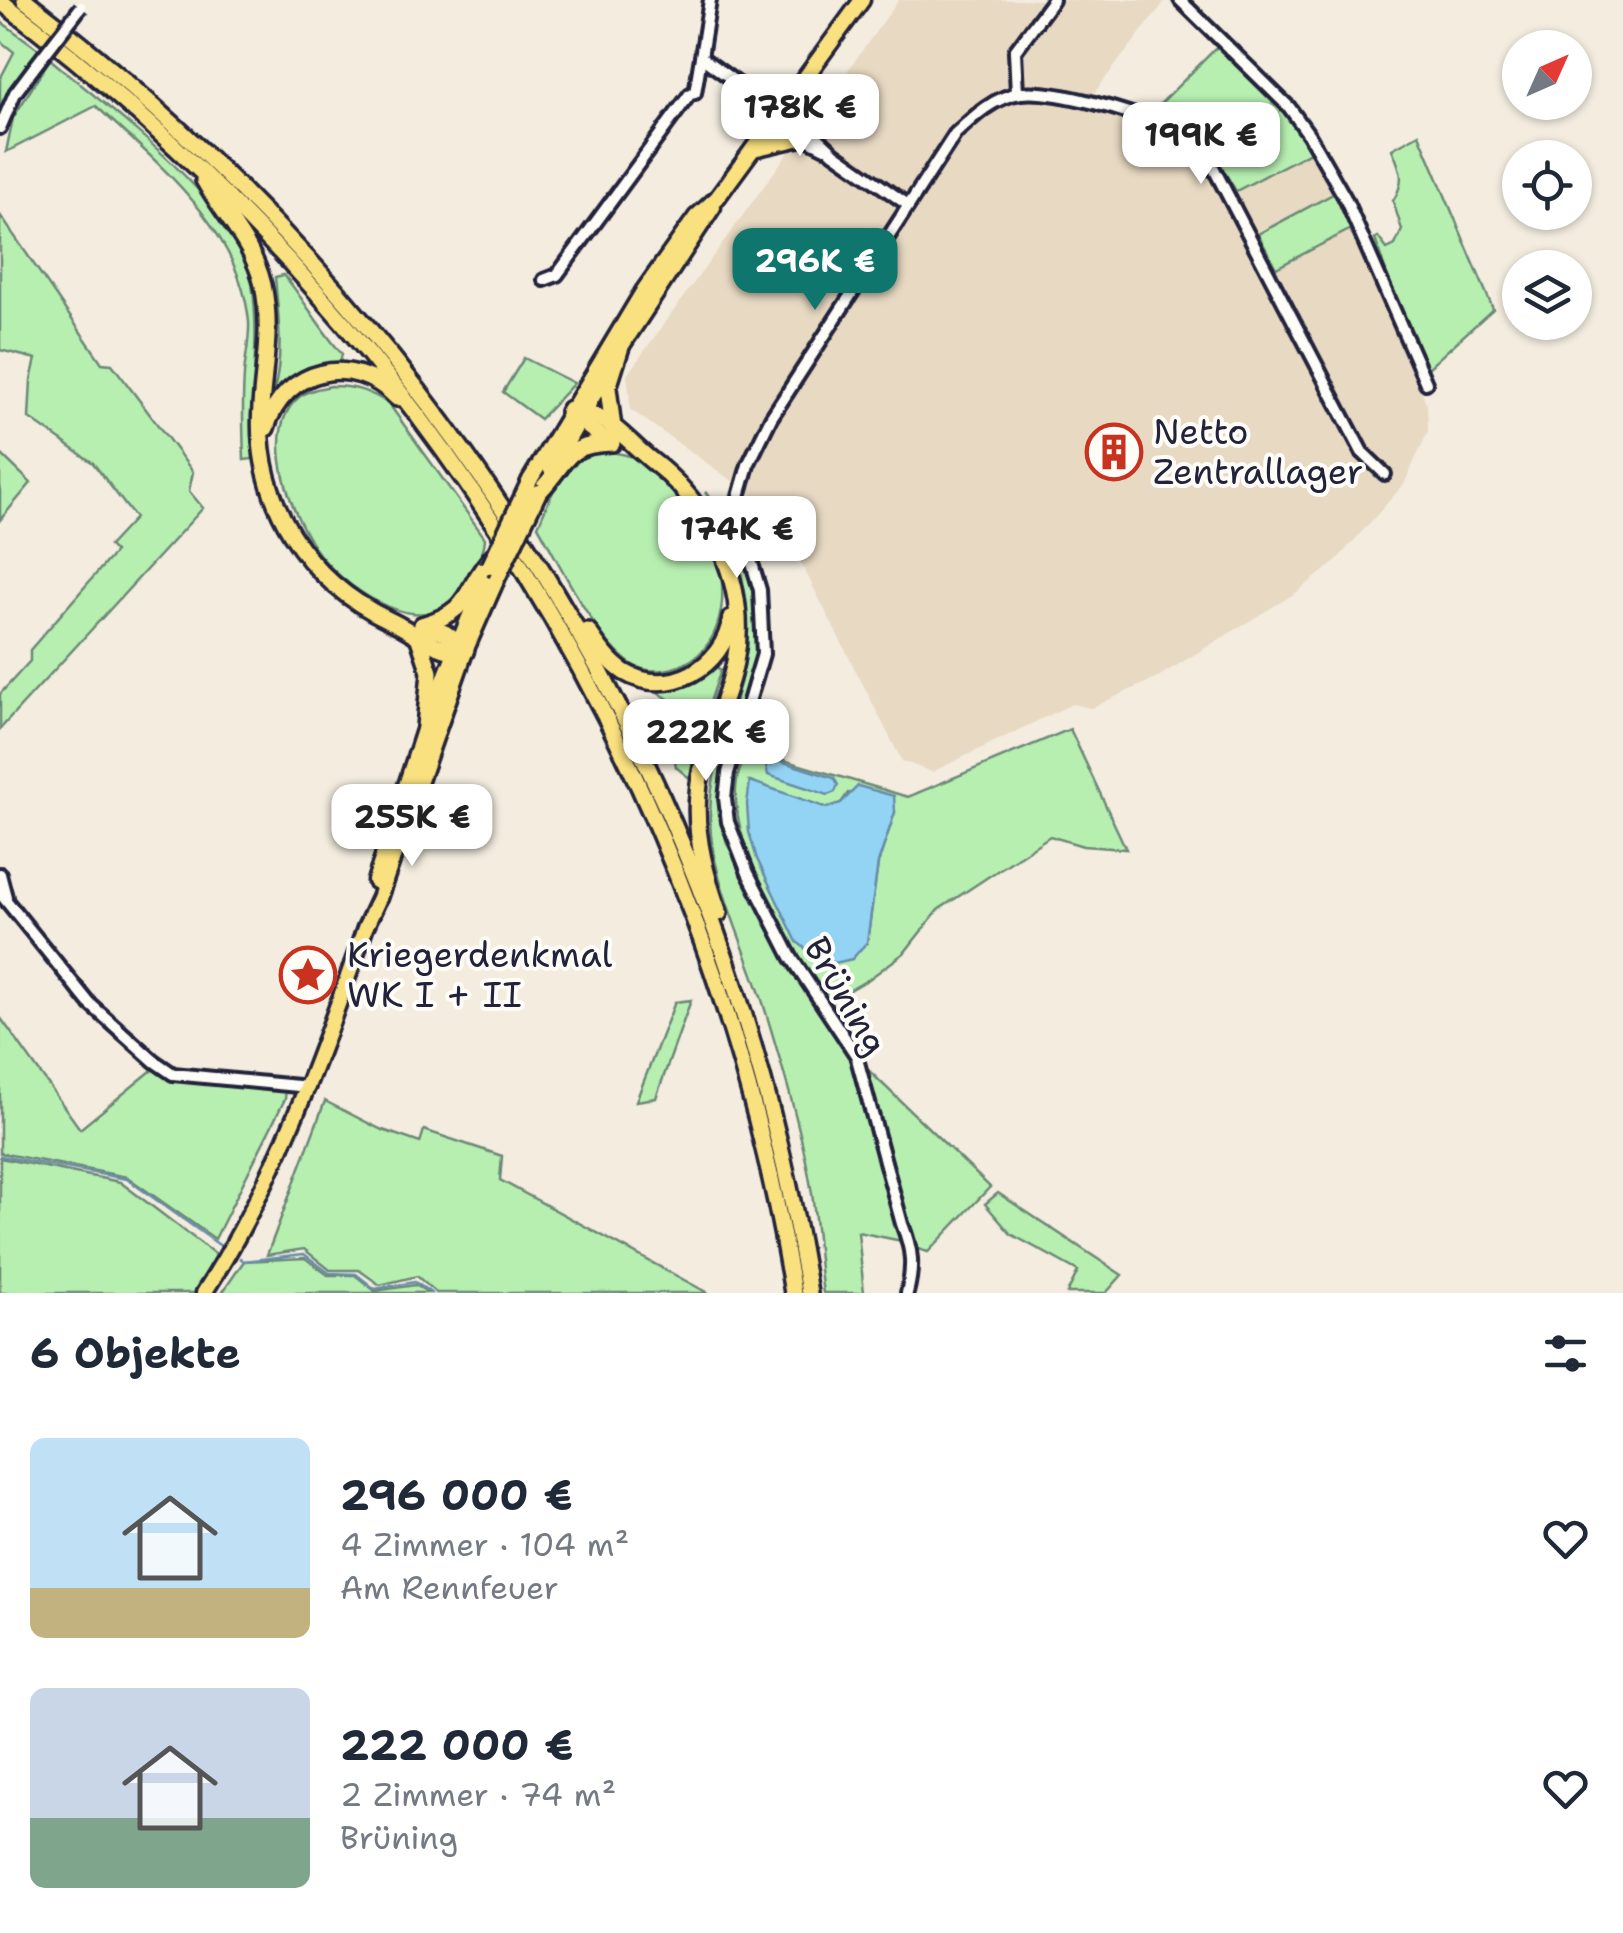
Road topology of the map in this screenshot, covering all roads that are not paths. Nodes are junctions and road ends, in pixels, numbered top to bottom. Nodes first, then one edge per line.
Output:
1 (0, 0) edge
2 (25, 0) edge
3 (710, 0) edge
4 (862, 0) edge
5 (1053, 0) edge
6 (1180, 0) edge
7 (84, 3) edge
8 (700, 57) junction
9 (1017, 93) junction
10 (780, 114) junction
11 (0, 128) edge
12 (801, 138) junction
13 (754, 149) junction
14 (834, 153) junction
15 (194, 163) junction
16 (717, 198) junction
17 (908, 205) junction
18 (544, 280) dead end
19 (622, 347) junction
20 (1426, 383) dead end
21 (575, 414) junction
22 (613, 436) junction
23 (262, 442) junction
24 (444, 450) junction
25 (1385, 474) dead end
26 (534, 486) junction
27 (490, 561) junction
28 (732, 584) junction
29 (560, 598) junction
30 (420, 631) junction
31 (460, 649) junction
32 (446, 687) junction
33 (425, 727) junction
34 (0, 874) edge
35 (3, 896) edge
36 (364, 928) junction
37 (725, 955) junction
38 (309, 1086) junction
39 (204, 1293) edge
40 (793, 1293) edge
41 (809, 1293) edge
42 (907, 1293) edge

1 - 15 highway
2 - 29 highway
3 - 8 street
4 - 10 main road
5 - 9 street
6 - 20 street
7 - 11 street, bridge
8 - 10 street
8 - 18 street
9 - 17 street, Brüning
9 - 25 street
10 - 12 street
10 - 13 main road
10 - 14 street
12 - 13 main road
12 - 14 street
13 - 16 main road
14 - 17 street
15 - 23 highway
15 - 24 highway
16 - 19 main road
16 - 21 main road
17 - 42 street, Brüning
19 - 21 main road
19 - 22 highway
21 - 22 highway
21 - 26 main road
22 - 26 highway
22 - 28 highway
23 - 24 highway
23 - 30 highway
24 - 40 highway
26 - 27 main road, bridge
26 - 31 main road, bridge
27 - 30 highway
27 - 31 main road
28 - 29 highway
28 - 37 highway
29 - 37 highway
30 - 31 highway
30 - 33 highway
31 - 32 main road
32 - 33 main road
32 - 36 main road
33 - 36 main road
34 - 35 street
35 - 38 street
36 - 38 main road
37 - 41 highway
38 - 39 main road

